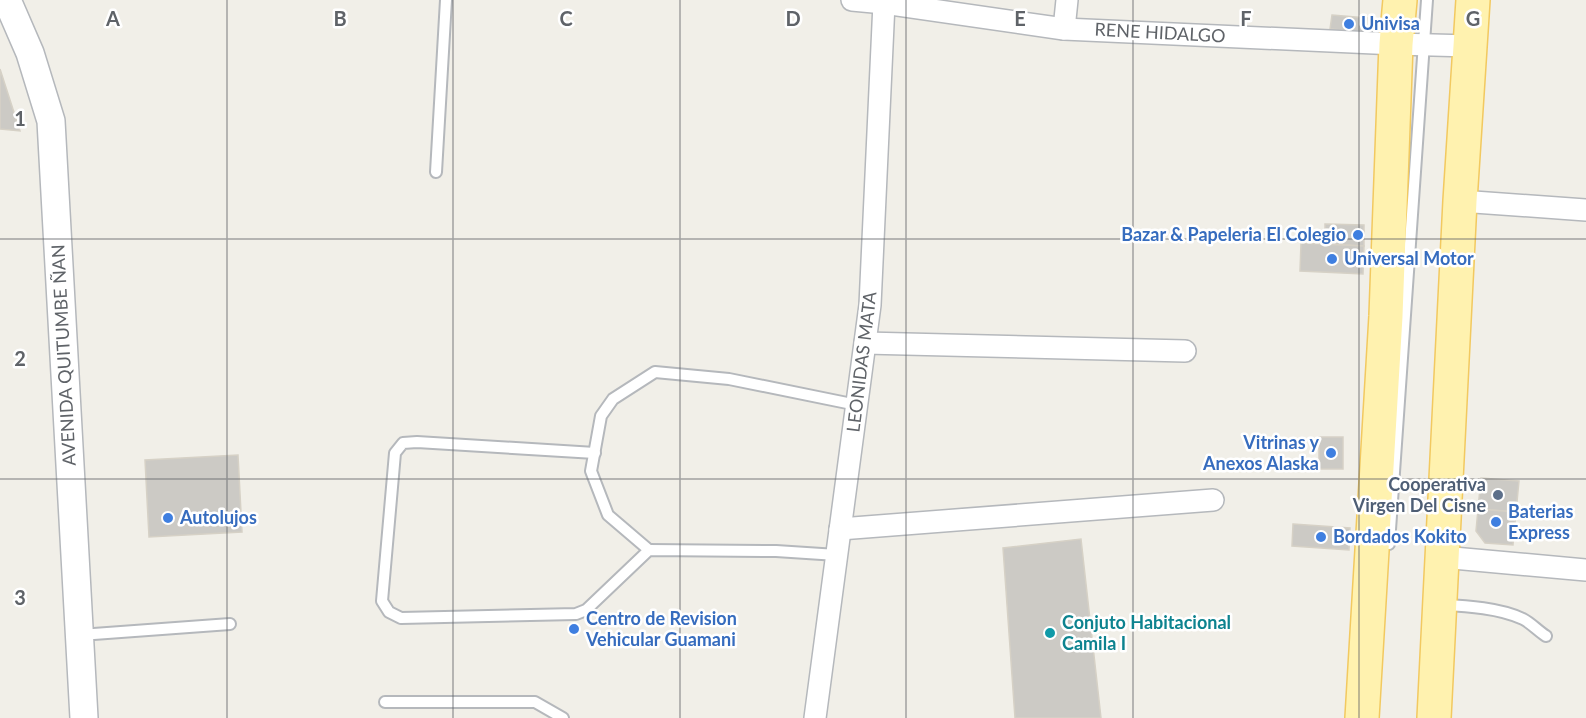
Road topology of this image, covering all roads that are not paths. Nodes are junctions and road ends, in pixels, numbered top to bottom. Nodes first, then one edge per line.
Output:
1 (8, 0) edge
2 (446, 0) edge
3 (852, 0) edge
4 (1066, 0) edge
5 (1400, 0) edge
6 (1427, 0) edge
7 (1473, 0) edge
8 (884, 3) junction
9 (1064, 29) junction
10 (1410, 45) junction
11 (1459, 46) junction
12 (436, 172) dead end
13 (1460, 201) junction
14 (1586, 210) edge
15 (865, 343) junction
16 (1185, 351) dead end
17 (857, 405) junction
18 (595, 453) junction
19 (1213, 500) dead end
20 (840, 529) junction
21 (649, 550) junction
22 (1388, 550) dead end
23 (837, 555) junction
24 (1442, 557) junction
25 (1586, 570) edge
26 (1439, 605) junction
27 (230, 624) dead end
28 (80, 635) junction
29 (1546, 636) dead end
30 (385, 702) dead end
31 (84, 718) edge
32 (563, 718) edge
33 (815, 718) edge
34 (1362, 718) edge
35 (1434, 718) edge

1 - 28 street, AVENIDA QUITUMBE ÑAN
2 - 12 lane
3 - 8 street, RENE HIDALGO
4 - 9 street
5 - 10 main road
6 - 10 lane
7 - 11 main road
8 - 9 street, RENE HIDALGO
8 - 15 street, LEONIDAS MATA
9 - 10 street, RENE HIDALGO
10 - 11 street, RENE HIDALGO
10 - 22 lane
10 - 34 main road
11 - 13 main road
13 - 14 street
13 - 24 main road
15 - 16 street
15 - 17 street, LEONIDAS MATA
17 - 18 lane
17 - 20 street, LEONIDAS MATA
18 - 21 lane
18 - 21 lane
19 - 20 street
20 - 23 street, LEONIDAS MATA
21 - 23 lane
23 - 33 street, LEONIDAS MATA
24 - 25 street
24 - 26 main road
26 - 29 lane
26 - 35 main road
27 - 28 lane
28 - 31 street, AVENIDA QUITUMBE ÑAN
30 - 32 lane

